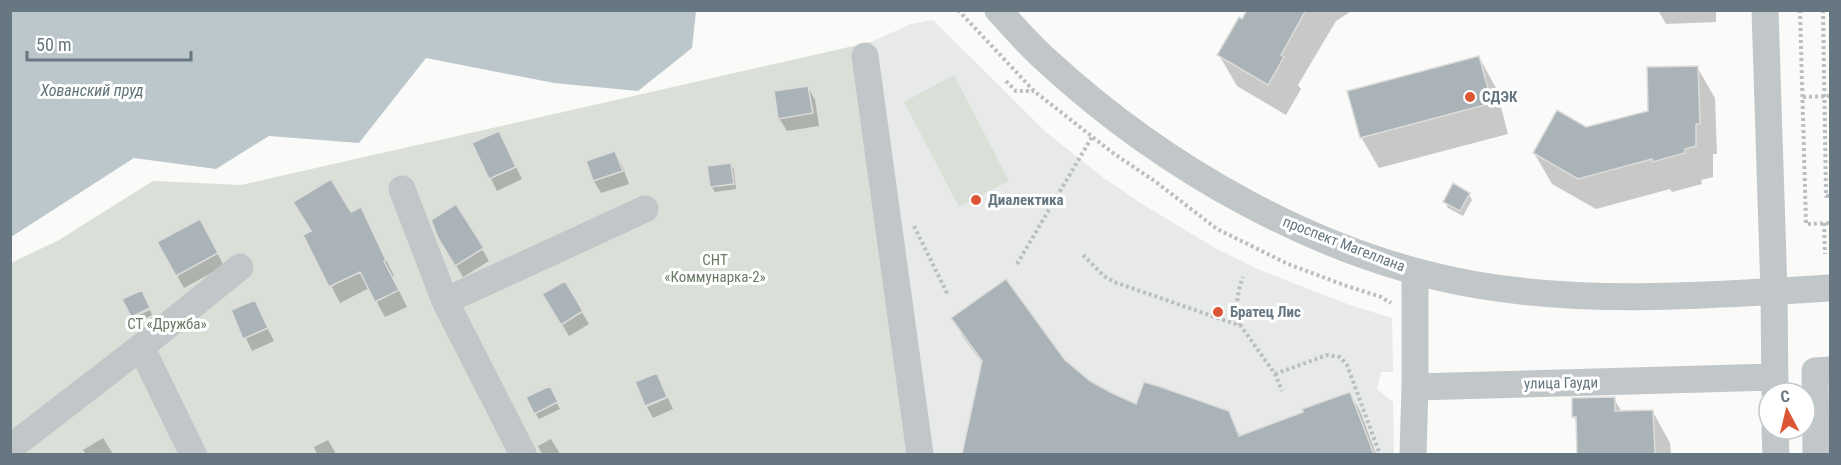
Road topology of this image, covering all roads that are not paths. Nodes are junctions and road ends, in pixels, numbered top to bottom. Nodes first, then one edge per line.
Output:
1 (998, 10) edge
2 (1765, 10) edge
3 (865, 56) dead end
4 (402, 189) dead end
5 (645, 209) dead end
6 (240, 267) dead end
7 (1415, 271) junction
8 (1830, 288) edge
9 (1774, 292) junction
10 (445, 301) junction
11 (141, 347) junction
12 (1830, 370) edge
13 (1774, 381) edge
14 (1757, 385) edge
15 (1415, 387) junction
16 (10, 448) edge
17 (193, 454) edge
18 (523, 454) edge
19 (920, 454) edge
20 (1413, 454) edge
21 (1816, 454) edge

1 - 7 street, проспект Магеллана
2 - 9 street
3 - 19 street
4 - 10 street
5 - 10 street
6 - 11 street
7 - 9 street, проспект Магеллана
7 - 15 street
8 - 9 street, проспект Магеллана
9 - 13 street
10 - 18 street
11 - 16 street
11 - 17 street
12 - 21 street
14 - 15 street, улица Гауди
15 - 20 street

